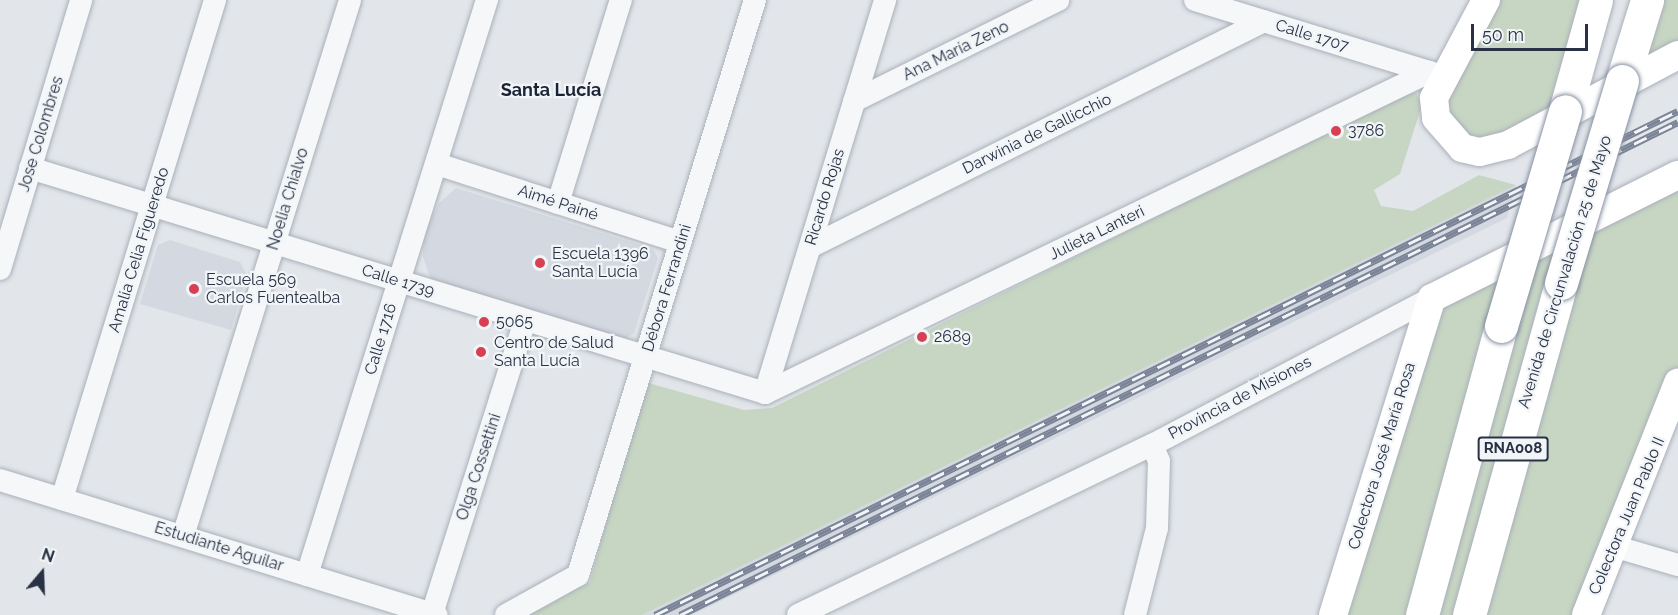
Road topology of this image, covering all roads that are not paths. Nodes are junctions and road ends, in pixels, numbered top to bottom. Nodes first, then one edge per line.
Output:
1 (81, 0) edge
2 (215, 0) edge
3 (350, 0) edge
4 (487, 0) edge
5 (621, 0) edge
6 (755, 0) edge
7 (885, 0) edge
8 (1058, 0) edge
9 (1195, 0) edge
10 (1486, 0) edge
11 (1596, 0) edge
12 (1643, 13) edge
13 (1264, 21) junction
14 (1678, 56) edge
15 (1436, 74) junction
16 (854, 101) junction
17 (436, 164) junction
18 (30, 168) junction
19 (1678, 175) edge
20 (558, 203) junction
21 (152, 206) junction
22 (680, 242) junction
23 (274, 243) junction
24 (810, 247) junction
25 (0, 269) edge
26 (399, 281) junction
27 (1432, 298) junction
28 (525, 320) junction
29 (645, 357) junction
30 (1678, 383) edge
31 (765, 393) junction
32 (1152, 445) junction
33 (0, 480) edge
34 (62, 499) junction
35 (183, 536) junction
36 (1612, 546) junction
37 (1678, 565) edge
38 (307, 575) junction
39 (435, 614) edge
40 (506, 615) edge
41 (798, 615) edge
42 (1135, 615) edge
43 (1333, 615) edge
44 (1422, 615) edge
45 (1469, 615) edge
46 (1586, 615) edge

1 - 18 street, Jose Colombres
2 - 21 street, Amalia Celia Figueredo
3 - 23 street, Noelia Chialvo
4 - 17 street, Calle 1716
5 - 20 street
6 - 22 street, Débora Ferrandini
7 - 16 street, Ricardo Rojas
8 - 16 street, Ana María Zeno
9 - 13 street, Calle 1707
10 - 15 main road
11 - 44 highway, RNA008, bridge
12 - 45 highway, Avenida de Circunvalación 25 de Mayo / RNA008, bridge
13 - 15 street, Calle 1707
13 - 24 street, Darwinia de Gallicchio
14 - 15 main road
15 - 31 street, Julieta Lanteri
16 - 24 street, Ricardo Rojas
17 - 20 street, Aimé Painé
17 - 26 street, Calle 1716
18 - 21 street, Calle 1739
18 - 25 street, Jose Colombres
19 - 27 main road, Provincia de Misiones
20 - 22 street, Aimé Painé
21 - 23 street, Calle 1739
21 - 34 street, Amalia Celia Figueredo
22 - 29 street, Débora Ferrandini
23 - 26 street, Calle 1739
23 - 35 street, Noelia Chialvo
24 - 31 street, Ricardo Rojas
26 - 28 street, Calle 1739
26 - 38 street, Calle 1716
27 - 32 street, Provincia de Misiones
27 - 43 main road, Colectora José María Rosa
28 - 29 street, Calle 1739
28 - 39 street, Olga Cossettini
29 - 31 street, Calle 1739
29 - 40 street, Débora Ferrandini
30 - 36 main road, Colectora Juan Pablo II
32 - 41 street, Provincia de Misiones
32 - 42 street
33 - 34 street, Estudiante Aguilar
34 - 35 street, Estudiante Aguilar
35 - 38 street, Estudiante Aguilar
36 - 37 street
36 - 46 main road, Colectora Juan Pablo II
38 - 39 street, Estudiante Aguilar

